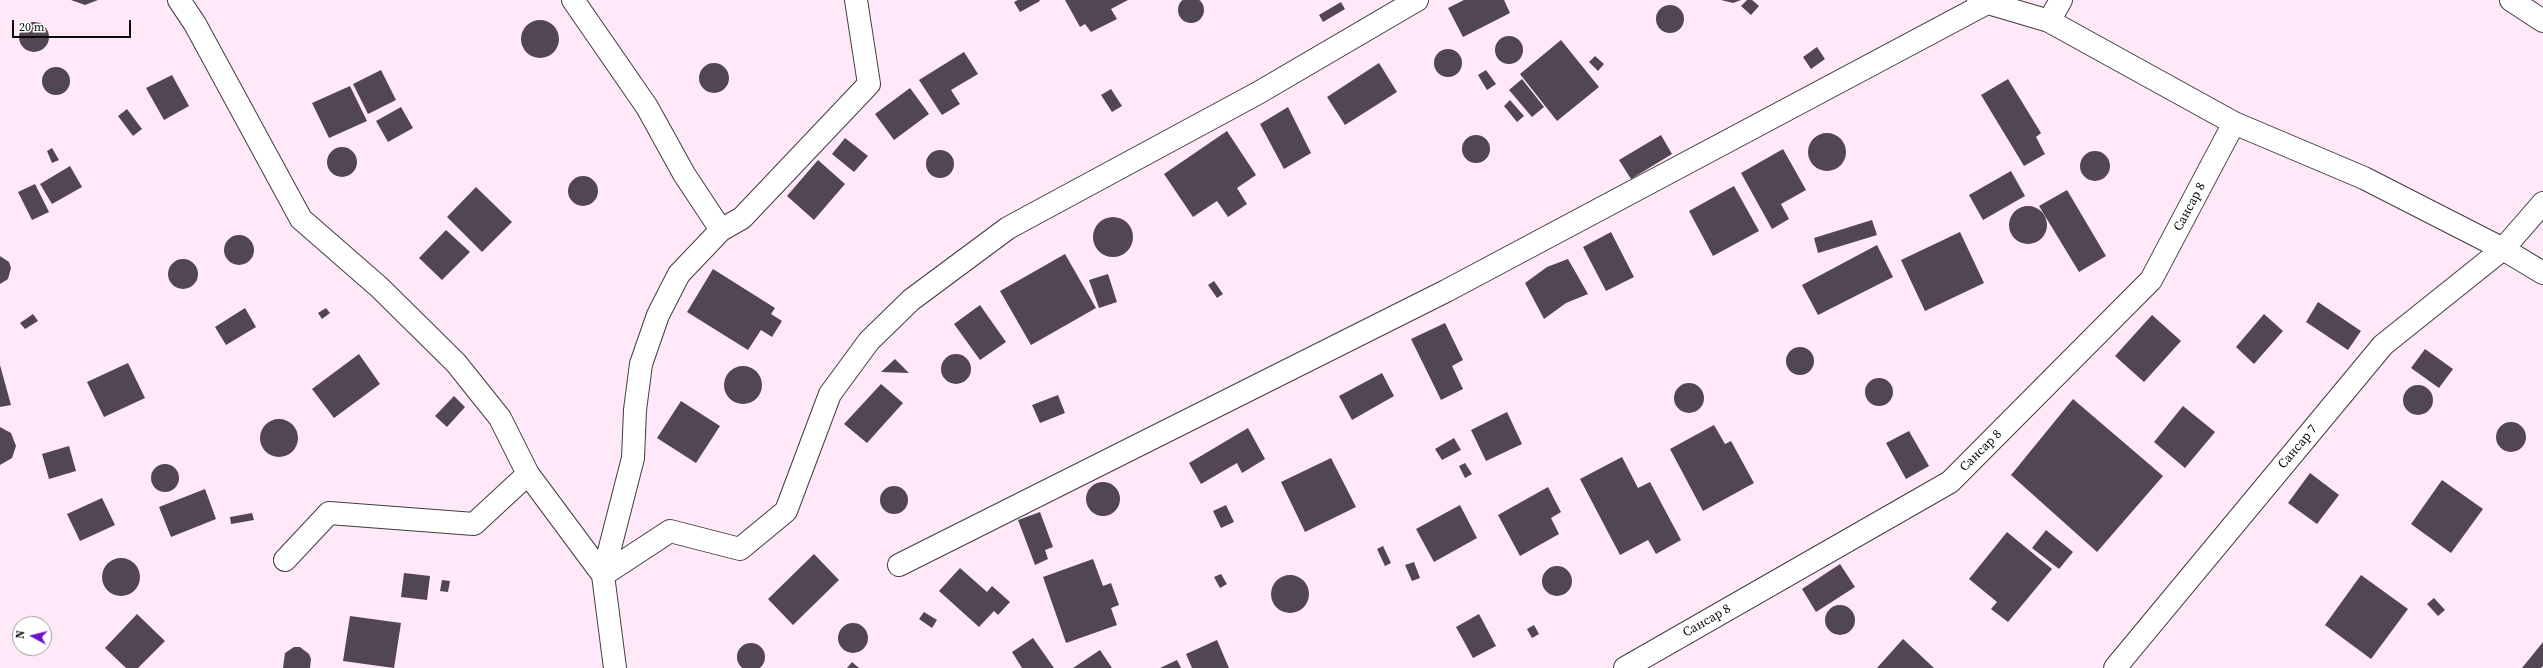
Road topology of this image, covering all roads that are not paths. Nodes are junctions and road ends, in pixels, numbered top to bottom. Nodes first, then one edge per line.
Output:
1 (179, 0) edge
2 (573, 0) edge
3 (856, 0) edge
4 (1417, 0) edge
5 (2038, 0) edge
6 (2061, 0) edge
7 (2511, 0) edge
8 (1983, 1) edge
9 (2049, 21) junction
10 (2543, 21) edge
11 (2234, 123) junction
12 (2543, 203) edge
13 (722, 230) junction
14 (2503, 248) junction
15 (2543, 274) edge
16 (528, 474) junction
17 (285, 560) dead end
18 (899, 565) dead end
19 (603, 575) junction
20 (614, 668) edge
21 (1625, 668) edge
22 (2116, 668) edge

1 - 16 street
2 - 13 street
3 - 13 street
4 - 19 street
5 - 9 street
6 - 9 street
7 - 10 street
8 - 9 street
8 - 18 street
9 - 11 street
11 - 14 street
11 - 21 street, Сансар 8
12 - 14 street, Сансар 7
13 - 19 street
14 - 15 street
14 - 22 street, Сансар 7
16 - 17 street
16 - 19 street
19 - 20 street

